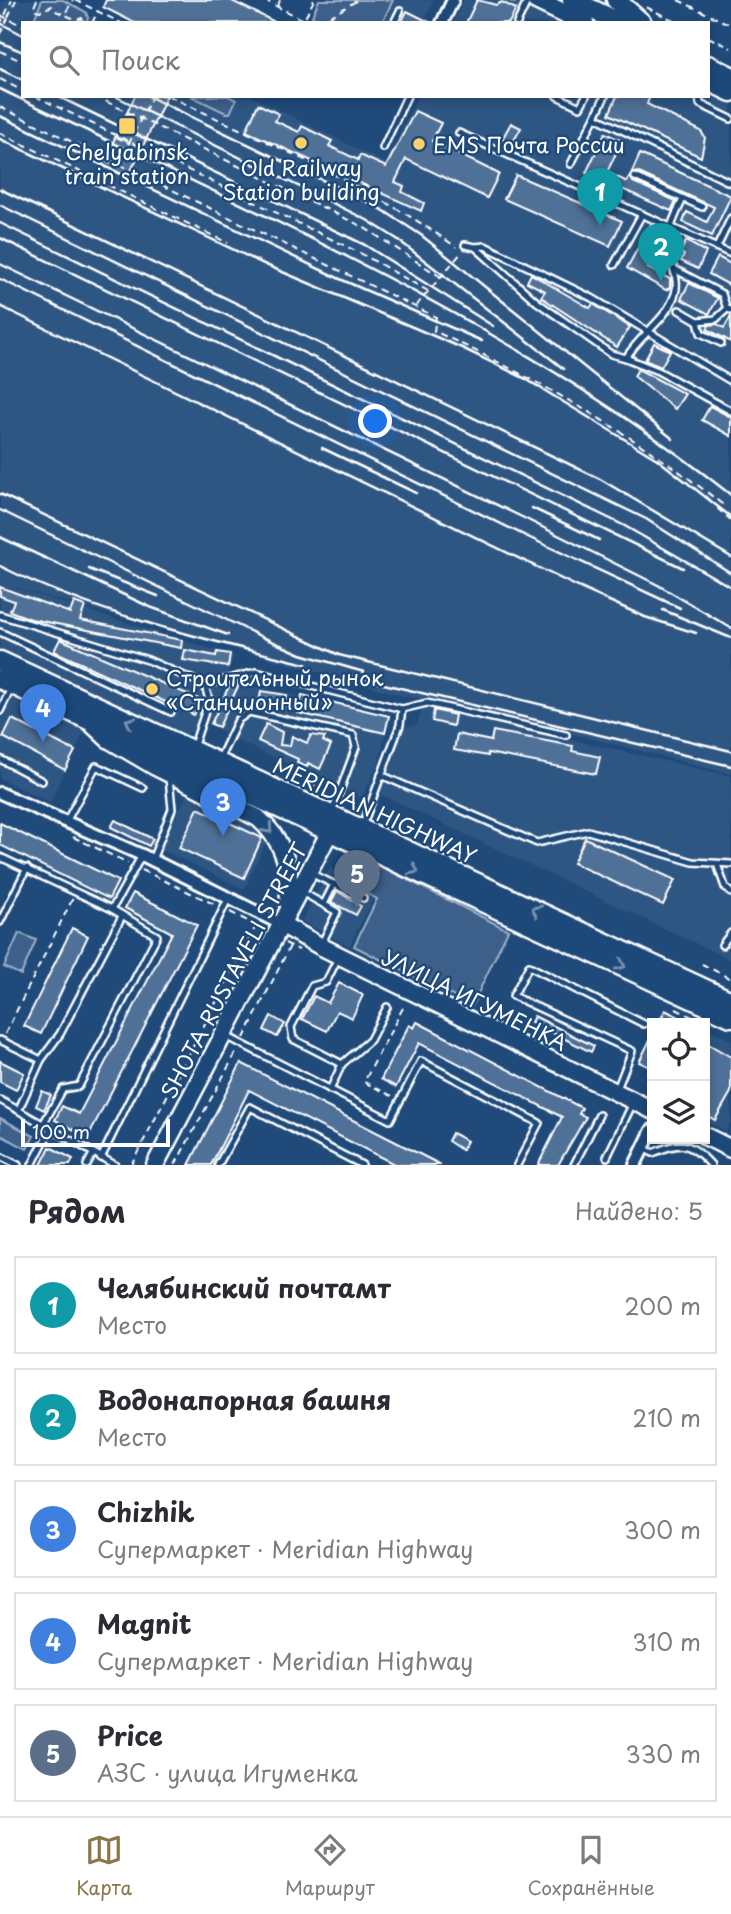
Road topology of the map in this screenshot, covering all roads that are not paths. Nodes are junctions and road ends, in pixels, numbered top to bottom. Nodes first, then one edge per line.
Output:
1 (453, 0) edge
2 (528, 0) edge
3 (536, 0) edge
4 (572, 0) edge
5 (616, 0) edge
6 (400, 11) dead end
7 (395, 21) edge
8 (443, 21) edge
9 (518, 21) edge
10 (580, 21) edge
11 (617, 21) edge
12 (640, 21) edge
13 (710, 66) edge
14 (731, 76) edge
15 (710, 82) edge
16 (731, 92) edge
17 (406, 98) edge
18 (561, 98) edge
19 (585, 98) edge
20 (604, 98) edge
21 (699, 98) edge
22 (595, 117) junction
23 (731, 119) edge
24 (458, 133) dead end
25 (383, 148) dead end
26 (571, 164) dead end
27 (635, 177) dead end
28 (731, 183) edge
29 (683, 199) junction
30 (702, 208) dead end
31 (642, 214) junction
32 (731, 218) edge
33 (670, 226) junction
34 (475, 247) junction
35 (717, 247) junction
36 (464, 248) road end
37 (731, 254) edge
38 (614, 265) dead end
39 (674, 269) junction
40 (729, 309) edge
41 (679, 310) dead end
42 (698, 321) junction
43 (646, 332) junction
44 (721, 343) dead end
45 (626, 358) junction
46 (731, 381) edge
47 (731, 411) edge
48 (0, 615) edge
49 (0, 632) edge
50 (0, 661) edge
51 (6, 682) edge
52 (205, 685) junction
53 (402, 709) junction
54 (0, 711) edge
55 (172, 712) dead end
56 (85, 719) junction
57 (566, 735) dead end
58 (192, 750) junction
59 (0, 759) edge
60 (218, 762) junction
61 (167, 771) junction
62 (381, 775) junction
63 (42, 781) dead end
64 (143, 788) dead end
65 (0, 793) edge
66 (66, 821) junction
67 (332, 821) junction
68 (361, 829) junction
69 (0, 857) edge
70 (147, 857) junction
71 (717, 864) junction
72 (731, 864) edge
73 (27, 868) junction
74 (308, 872) junction
75 (334, 884) junction
76 (298, 890) junction
77 (731, 893) edge
78 (229, 897) junction
79 (363, 898) dead end
80 (324, 904) junction
81 (111, 909) junction
82 (122, 916) junction
83 (284, 918) junction
84 (0, 922) edge
85 (731, 933) edge
86 (722, 945) dead end
87 (320, 946) junction
88 (340, 956) junction
89 (731, 1001) edge
90 (387, 1007) dead end
91 (731, 1017) edge
92 (644, 1024) dead end
93 (223, 1035) junction
94 (1, 1041) edge
95 (41, 1060) junction
96 (342, 1064) junction
97 (330, 1090) junction
98 (616, 1092) junction
99 (0, 1100) edge
100 (634, 1101) junction
101 (647, 1108) edge
102 (19, 1109) junction
103 (598, 1115) dead end
104 (42, 1126) junction
105 (50, 1130) junction
106 (710, 1138) edge
107 (647, 1140) edge
108 (643, 1148) junction
109 (731, 1149) edge
110 (93, 1154) junction
111 (0, 1156) edge
112 (607, 1157) dead end
113 (100, 1158) junction
114 (18, 1165) edge
115 (32, 1165) edge
116 (87, 1165) edge
117 (115, 1165) edge
118 (155, 1165) edge
119 (218, 1165) edge
120 (362, 1165) edge
121 (517, 1165) edge
122 (574, 1165) edge
123 (635, 1165) edge
124 (711, 1165) edge

1 - 8 street
2 - 9 lane
3 - 10 main road
4 - 11 main road
5 - 12 main road
6 - 7 lane
13 - 14 main road
15 - 16 main road
17 - 25 lane
18 - 19 lane
20 - 22 lane
21 - 23 lane
22 - 26 lane
22 - 28 lane
24 - 31 lane
27 - 29 lane
29 - 30 lane
29 - 33 lane
31 - 33 lane
31 - 38 lane
32 - 35 lane
33 - 35 lane
33 - 39 lane
34 - 36 lane
34 - 43 lane
34 - 45 lane
35 - 37 lane
39 - 40 lane
39 - 43 lane
40 - 42 lane
41 - 42 lane
42 - 44 lane
43 - 45 lane
43 - 46 lane
45 - 47 lane
48 - 52 lane
49 - 55 lane
58 -> 50 main road, MERIDIAN HIGHWAY
51 - 54 lane
51 - 56 main road, MERIDIAN HIGHWAY
52 - 53 lane
52 - 58 lane
53 - 57 lane
53 - 62 lane
56 - 61 street
56 - 67 main road, MERIDIAN HIGHWAY
58 - 60 main road, MERIDIAN HIGHWAY
59 - 63 lane
60 - 67 main road, MERIDIAN HIGHWAY
60 - 67 lane
61 - 70 lane
61 -> 83 street
62 - 68 lane
62 - 71 lane
64 - 66 lane
65 - 66 street
66 - 70 street
67 - 68 main road, MERIDIAN HIGHWAY
67 - 74 street, SHOTA RUSTAVELI STREET
67 -> 91 main road, MERIDIAN HIGHWAY
89 -> 68 main road, MERIDIAN HIGHWAY
69 - 73 lane
70 - 78 street
70 - 81 lane
71 - 72 lane
71 - 77 lane
73 - 81 lane
73 - 84 lane
74 - 75 lane
74 - 76 street, SHOTA RUSTAVELI STREET
75 - 79 lane
75 - 80 lane
76 - 80 lane
76 - 83 street, SHOTA RUSTAVELI STREET
78 - 83 street
78 - 113 lane
80 - 87 lane
81 - 82 lane
82 - 95 lane
82 - 104 lane
83 - 87 street, УЛИЦА ИГУМЕНКА
83 - 93 street, SHOTA RUSTAVELI STREET
85 - 86 lane
87 - 88 street, УЛИЦА ИГУМЕНКА
88 - 96 lane
88 - 98 street, УЛИЦА ИГУМЕНКА
90 - 96 lane
92 - 98 lane
93 - 97 lane
93 - 118 street, SHOTA RUSTAVELI STREET
94 - 95 lane
95 - 102 lane
96 - 97 lane
97 - 121 lane
98 - 100 street, УЛИЦА ИГУМЕНКА
99 - 102 lane
100 - 101 street, УЛИЦА ИГУМЕНКА
100 - 112 lane
102 - 104 lane
103 - 122 lane
104 - 105 lane
105 - 110 lane
105 - 115 lane
106 - 109 street
107 - 108 street
108 - 123 street
108 - 124 lane
110 - 113 lane
110 - 116 lane
111 - 114 lane
113 - 117 lane
119 - 120 lane

